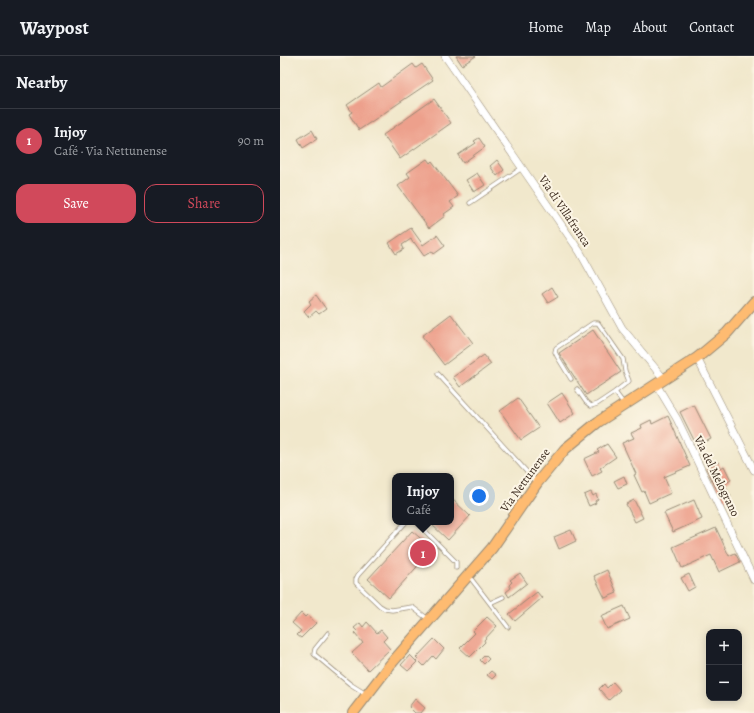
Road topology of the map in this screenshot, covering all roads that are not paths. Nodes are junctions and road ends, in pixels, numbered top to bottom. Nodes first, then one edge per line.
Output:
1 (445, 56) edge
2 (522, 168) junction
3 (470, 203) dead end
4 (754, 302) edge
5 (697, 358) junction
6 (438, 374) dead end
7 (571, 379) dead end
8 (660, 382) junction
9 (577, 389) dead end
10 (615, 392) junction
11 (624, 405) junction
12 (754, 470) edge
13 (537, 483) junction
14 (403, 525) edge
15 (419, 525) edge
16 (456, 568) dead end
17 (468, 575) junction
18 (754, 580) edge
19 (503, 597) dead end
20 (490, 603) junction
21 (429, 620) junction
22 (508, 627) dead end
23 (328, 633) dead end
24 (366, 695) junction
25 (353, 713) edge

1 - 2 street, Via di Villafranca
2 - 3 lane
2 - 8 street, Via di Villafranca
4 - 5 main road, Via Nettunense
5 - 8 main road, Via Nettunense
5 - 12 street
6 - 13 lane
7 - 10 lane
8 - 11 main road, Via Nettunense
8 - 18 street, Via del Melograno
9 - 10 lane
10 - 11 lane
11 - 13 main road, Via Nettunense
13 - 17 main road, Via Nettunense
14 - 21 lane
15 - 16 lane
17 - 20 lane
17 - 21 main road, Via Nettunense
19 - 20 lane
20 - 22 lane
21 - 24 main road, Via Nettunense
23 - 24 lane
24 - 25 main road, Via Nettunense

